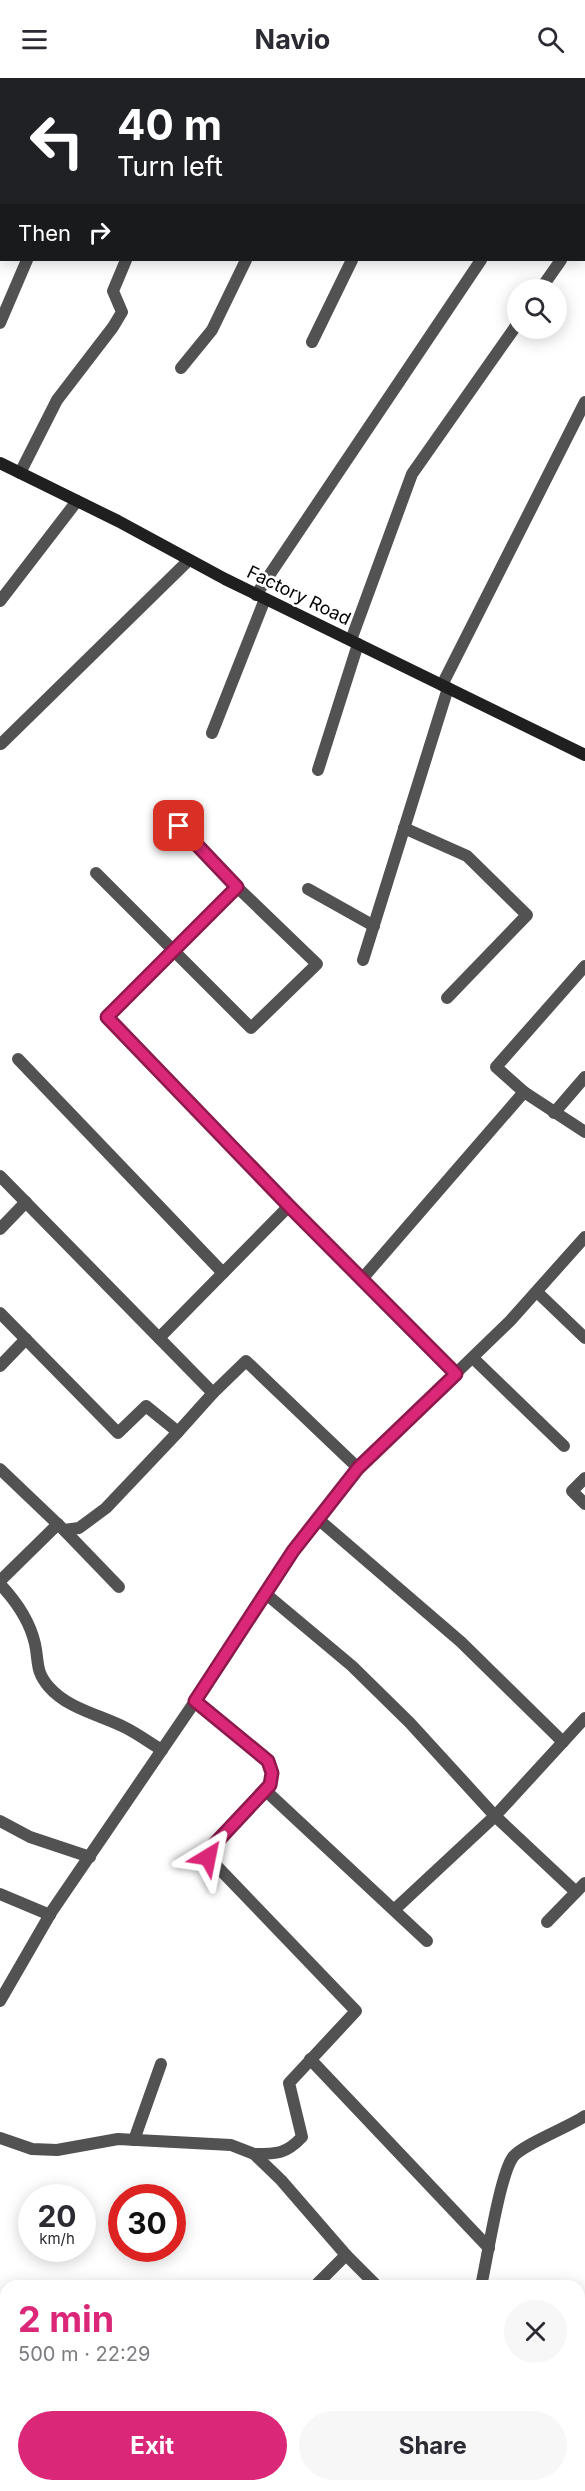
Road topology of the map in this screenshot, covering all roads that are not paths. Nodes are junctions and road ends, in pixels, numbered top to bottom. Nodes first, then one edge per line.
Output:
1 (27, 261) edge
2 (126, 261) edge
3 (246, 261) edge
4 (352, 261) edge
5 (480, 261) edge
6 (560, 261) edge
7 (548, 279) edge
8 (0, 323) edge
9 (507, 339) edge
10 (312, 342) dead end
11 (181, 368) dead end
12 (585, 402) edge
13 (0, 463) edge
14 (20, 473) junction
15 (77, 501) junction
16 (189, 560) junction
17 (261, 597) junction
18 (0, 601) edge
19 (354, 642) junction
20 (445, 686) junction
21 (212, 733) dead end
22 (1, 744) edge
23 (585, 755) edge
24 (318, 770) dead end
25 (179, 826) dead end
26 (404, 828) junction
27 (96, 873) dead end
28 (237, 887) junction
29 (308, 888) dead end
30 (374, 927) junction
31 (173, 950) junction
32 (363, 960) dead end
33 (585, 966) edge
34 (447, 998) dead end
35 (18, 1059) dead end
36 (585, 1077) edge
37 (524, 1092) junction
38 (554, 1113) junction
39 (585, 1132) edge
40 (0, 1176) edge
41 (26, 1202) junction
42 (289, 1206) junction
43 (0, 1230) edge
44 (585, 1237) edge
45 (223, 1272) junction
46 (362, 1279) junction
47 (537, 1292) junction
48 (0, 1313) edge
49 (159, 1338) junction
50 (585, 1338) edge
51 (26, 1339) junction
52 (473, 1358) junction
53 (0, 1366) edge
54 (456, 1374) junction
55 (213, 1393) junction
56 (178, 1432) junction
57 (564, 1446) dead end
58 (358, 1468) junction
59 (0, 1469) edge
60 (585, 1478) edge
61 (585, 1504) edge
62 (318, 1519) junction
63 (61, 1527) junction
64 (0, 1583) edge
65 (119, 1587) dead end
66 (266, 1594) junction
67 (195, 1701) junction
68 (585, 1718) edge
69 (563, 1742) junction
70 (162, 1750) junction
71 (265, 1790) junction
72 (495, 1816) junction
73 (0, 1821) edge
74 (90, 1857) junction
75 (581, 1887) edge
76 (0, 1894) edge
77 (394, 1910) junction
78 (50, 1915) junction
79 (547, 1922) dead end
80 (427, 1941) dead end
81 (0, 2001) edge
82 (310, 2060) junction
83 (161, 2064) dead end
84 (585, 2116) edge
85 (0, 2138) edge
86 (134, 2140) junction
87 (254, 2154) junction
88 (489, 2248) junction
89 (346, 2255) junction
90 (321, 2280) edge
91 (370, 2280) edge
92 (482, 2280) edge

1 - 8 street
2 - 14 street
3 - 11 street
4 - 10 street
5 - 17 street
6 - 7 street
9 - 19 street
12 - 20 street
13 - 14 main road, Factory Road
14 - 15 main road, Factory Road
15 - 16 main road, Factory Road
15 - 18 street
16 - 17 main road, Factory Road
16 - 22 street
17 - 19 main road, Factory Road
17 - 21 street
19 - 20 main road, Factory Road
19 - 24 street
20 - 23 main road, Factory Road
20 - 26 street
25 - 28 street
26 - 30 street
26 - 34 street
27 - 31 street
28 - 31 street
28 - 31 street
29 - 30 street
30 - 32 street
31 - 42 street
33 - 37 street
35 - 45 street
36 - 38 street
37 - 38 street
37 - 46 street
38 - 39 street
40 - 41 street
41 - 43 street
41 - 49 street
42 - 45 street
42 - 46 street
44 - 47 street
45 - 49 street
46 - 54 street
47 - 50 street
47 - 52 street
48 - 51 street
49 - 55 street
51 - 53 street
51 - 56 street
52 - 54 street
52 - 57 street
54 - 58 street
55 - 56 street
55 - 58 street
56 - 63 street
58 - 62 street
59 - 63 street
60 - 61 street
62 - 66 street
62 - 69 street
63 - 64 street
63 - 65 street
64 - 70 street
66 - 67 street
66 - 72 street
67 - 70 street
67 - 71 street
68 - 69 street
69 - 72 street
70 - 74 street
71 - 77 street
71 - 82 street
72 - 75 street
72 - 77 street
73 - 74 street
74 - 78 street
75 - 79 street
76 - 78 street
77 - 80 street
78 - 81 street
82 - 87 street
82 - 88 street
83 - 86 street
84 - 88 street
85 - 86 street
86 - 87 street
87 - 89 street
88 - 92 street
89 - 90 street
89 - 91 street

